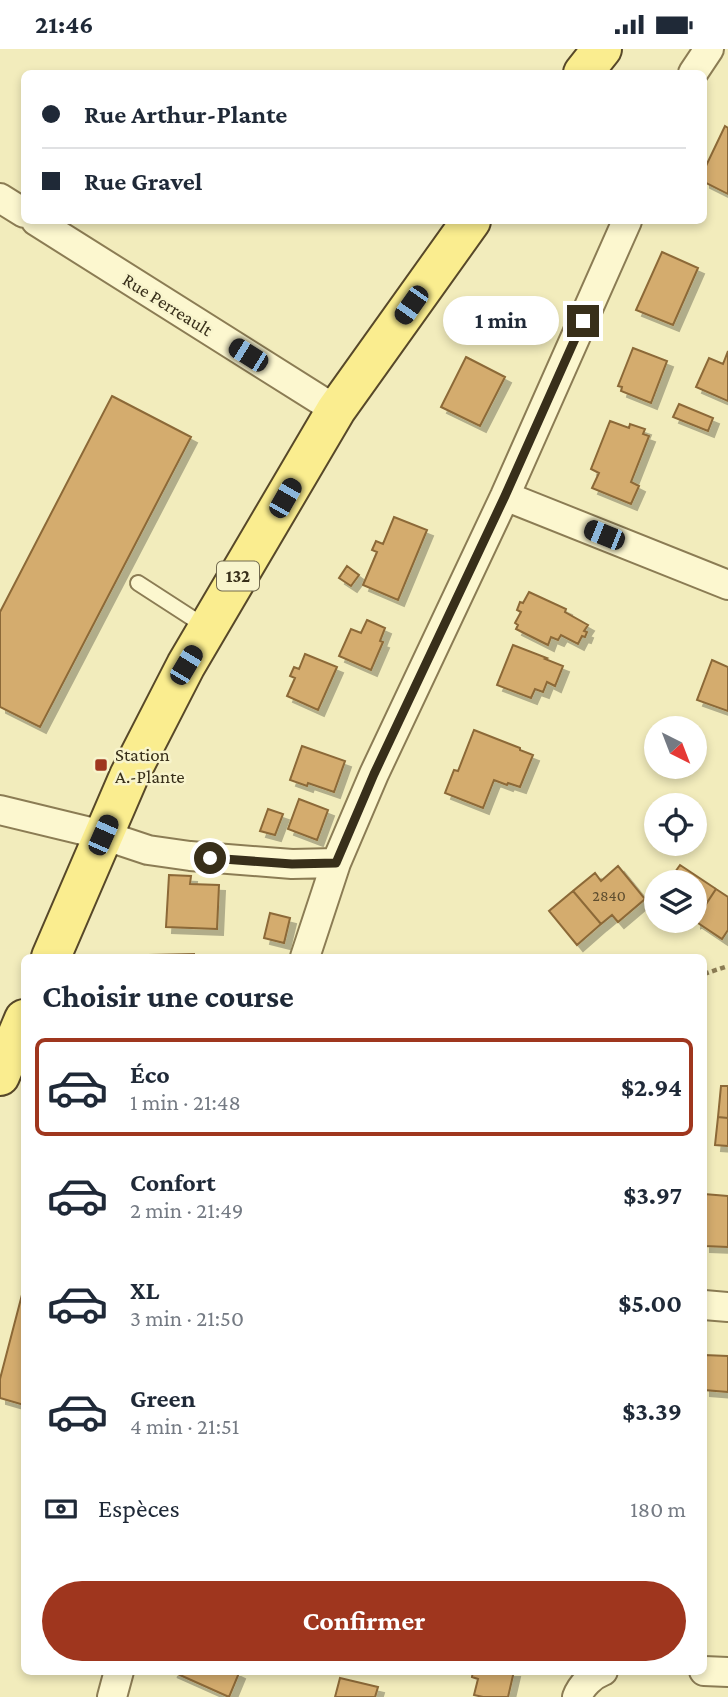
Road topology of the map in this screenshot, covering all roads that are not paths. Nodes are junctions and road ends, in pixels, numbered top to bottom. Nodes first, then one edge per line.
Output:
1 (602, 49) edge
2 (709, 49) edge
3 (585, 70) edge
4 (695, 70) edge
5 (0, 198) edge
6 (21, 211) edge
7 (41, 224) edge
8 (469, 224) edge
9 (626, 224) edge
10 (336, 410) junction
11 (505, 496) junction
12 (138, 583) dead end
13 (728, 585) edge
14 (207, 628) junction
15 (0, 810) edge
16 (103, 835) junction
17 (336, 863) junction
18 (52, 954) edge
19 (307, 954) edge
20 (21, 1026) edge
21 (0, 1076) edge
22 (707, 1305) edge
23 (728, 1307) edge
24 (707, 1671) edge
25 (728, 1672) edge
26 (118, 1675) edge
27 (594, 1675) edge
28 (112, 1697) edge
29 (577, 1697) edge

1 - 3 main road
2 - 4 street
5 - 6 street
7 - 10 street, Rue Perreault
8 - 10 main road, 132
9 - 11 street
10 - 14 main road, 132
11 - 13 street
11 - 17 street
12 - 14 lane
14 - 16 main road, 132
15 - 16 street
16 - 17 street
16 - 18 main road, 132
17 - 19 street
20 - 21 main road
22 - 23 street
24 - 25 street
26 - 28 street
27 - 29 street

